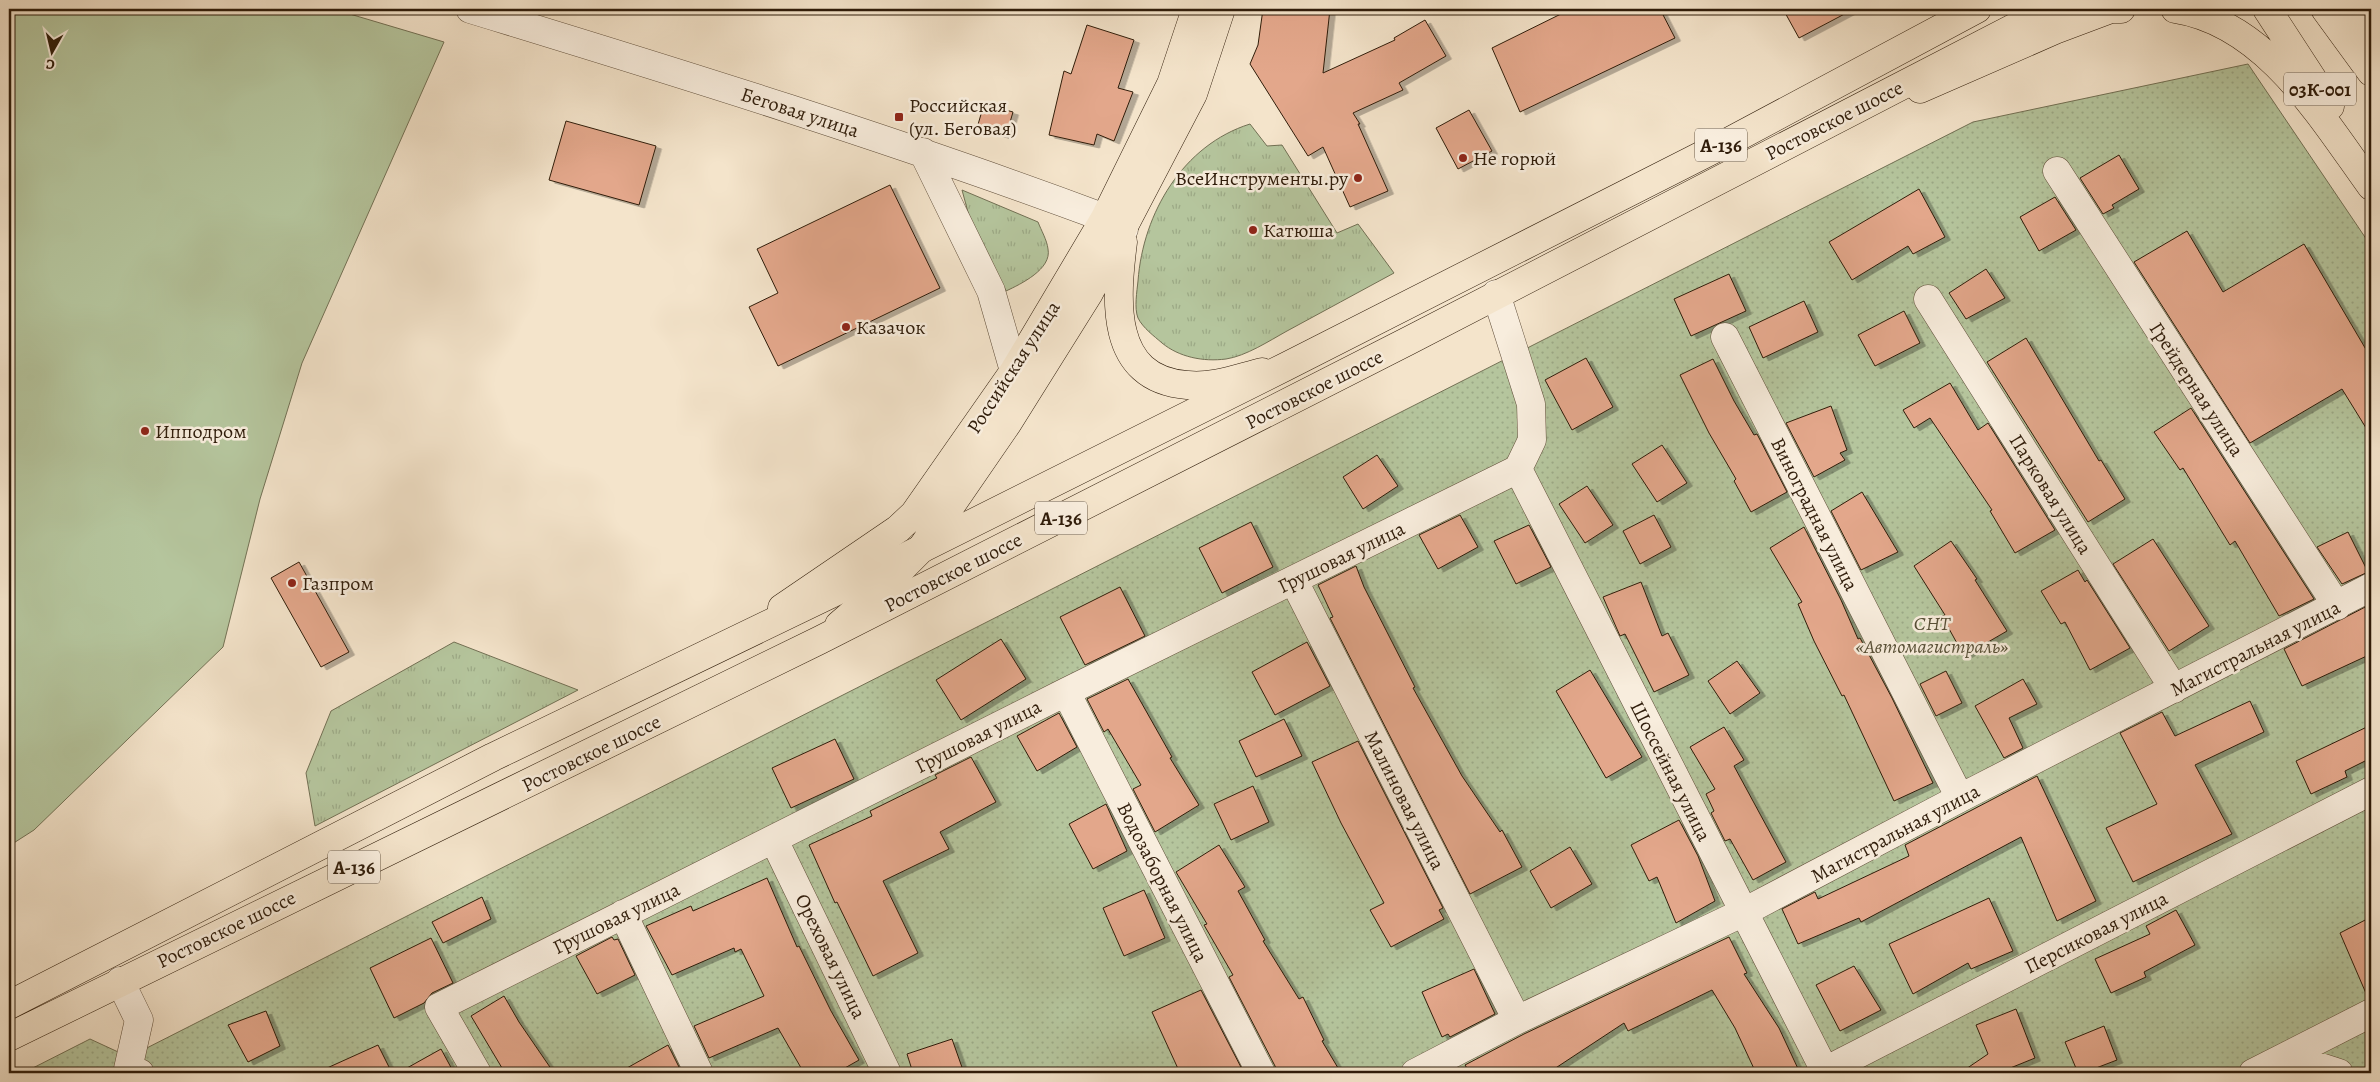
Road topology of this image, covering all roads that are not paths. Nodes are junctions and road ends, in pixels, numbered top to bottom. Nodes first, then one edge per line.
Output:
1 (470, 9) edge
2 (1196, 9) edge
3 (1221, 9) edge
4 (1977, 9) edge
5 (2050, 9) edge
6 (2111, 9) edge
7 (2121, 9) edge
8 (2175, 9) edge
9 (2267, 9) edge
10 (2325, 9) edge
11 (2358, 9) edge
12 (2371, 43) edge
13 (2371, 72) edge
14 (923, 152) junction
15 (1762, 157) junction
16 (2057, 171) dead end
17 (2371, 171) edge
18 (2371, 186) edge
19 (1115, 224) junction
20 (1496, 294) junction
21 (1928, 299) dead end
22 (1725, 337) dead end
23 (1285, 367) junction
24 (1014, 372) junction
25 (1518, 469) junction
26 (921, 549) junction
27 (1294, 580) junction
28 (2371, 587) edge
29 (2337, 606) junction
30 (820, 640) junction
31 (729, 643) junction
32 (2174, 689) junction
33 (1066, 692) junction
34 (2371, 791) edge
35 (1960, 798) junction
36 (774, 840) junction
37 (1742, 913) junction
38 (622, 914) junction
39 (120, 981) junction
40 (9, 1005) edge
41 (2371, 1013) edge
42 (1517, 1020) junction
43 (9, 1037) edge
44 (2287, 1056) junction
45 (131, 1072) edge
46 (478, 1073) edge
47 (699, 1073) edge
48 (887, 1073) edge
49 (1261, 1073) edge
50 (1415, 1073) edge
51 (1824, 1073) edge
52 (2253, 1073) edge
53 (2340, 1073) edge

1 - 14 street, Беговая улица
2 - 19 main road, Российская улица
3 - 19 main road, Российская улица
4 - 23 main road, Ростовское шоссе / А-136
5 - 15 main road, Ростовское шоссе / А-136
6 - 7 main road
6 - 15 main road, А-136
8 - 18 main road, 03К-001
9 - 17 main road, 03К-001
10 - 13 main road, 03К-001
11 - 12 main road
14 - 19 street, Беговая улица
14 - 24 street
15 - 20 main road, Ростовское шоссе / А-136
16 - 29 street, Грейдерная улица
19 - 23 main road, А-136
19 - 24 main road, Российская улица / А-136
19 - 26 main road, Российская улица / А-136
20 - 25 street
20 - 30 main road, Ростовское шоссе / А-136
21 - 32 street, Парковая улица
22 - 35 street, Виноградная улица
23 - 26 main road, Ростовское шоссе / А-136
24 - 31 main road, Российская улица / А-136
25 - 27 street, Грушовая улица
25 - 37 street, Шоссейная улица
26 - 30 main road, А-136
26 - 31 main road, Ростовское шоссе / А-136
27 - 33 street, Грушовая улица
27 - 42 street, Малиновая улица
28 - 29 street, Магистральная улица
29 - 32 street, Магистральная улица
30 - 39 main road, Ростовское шоссе / А-136
31 - 40 main road, Ростовское шоссе / А-136
32 - 35 street, Магистральная улица
33 - 36 street, Грушовая улица
33 - 49 street, Водозаборная улица
34 - 51 street, Персиковая улица
35 - 37 street, Магистральная улица
36 - 38 street, Грушовая улица
36 - 48 street, Ореховая улица
37 - 42 street, Магистральная улица
37 - 51 street, Шоссейная улица
38 - 46 street, Грушовая улица
38 - 47 street
39 - 43 main road, Ростовское шоссе / А-136
39 - 45 street
41 - 44 street
42 - 50 street, Магистральная улица
44 - 52 street
44 - 53 street

